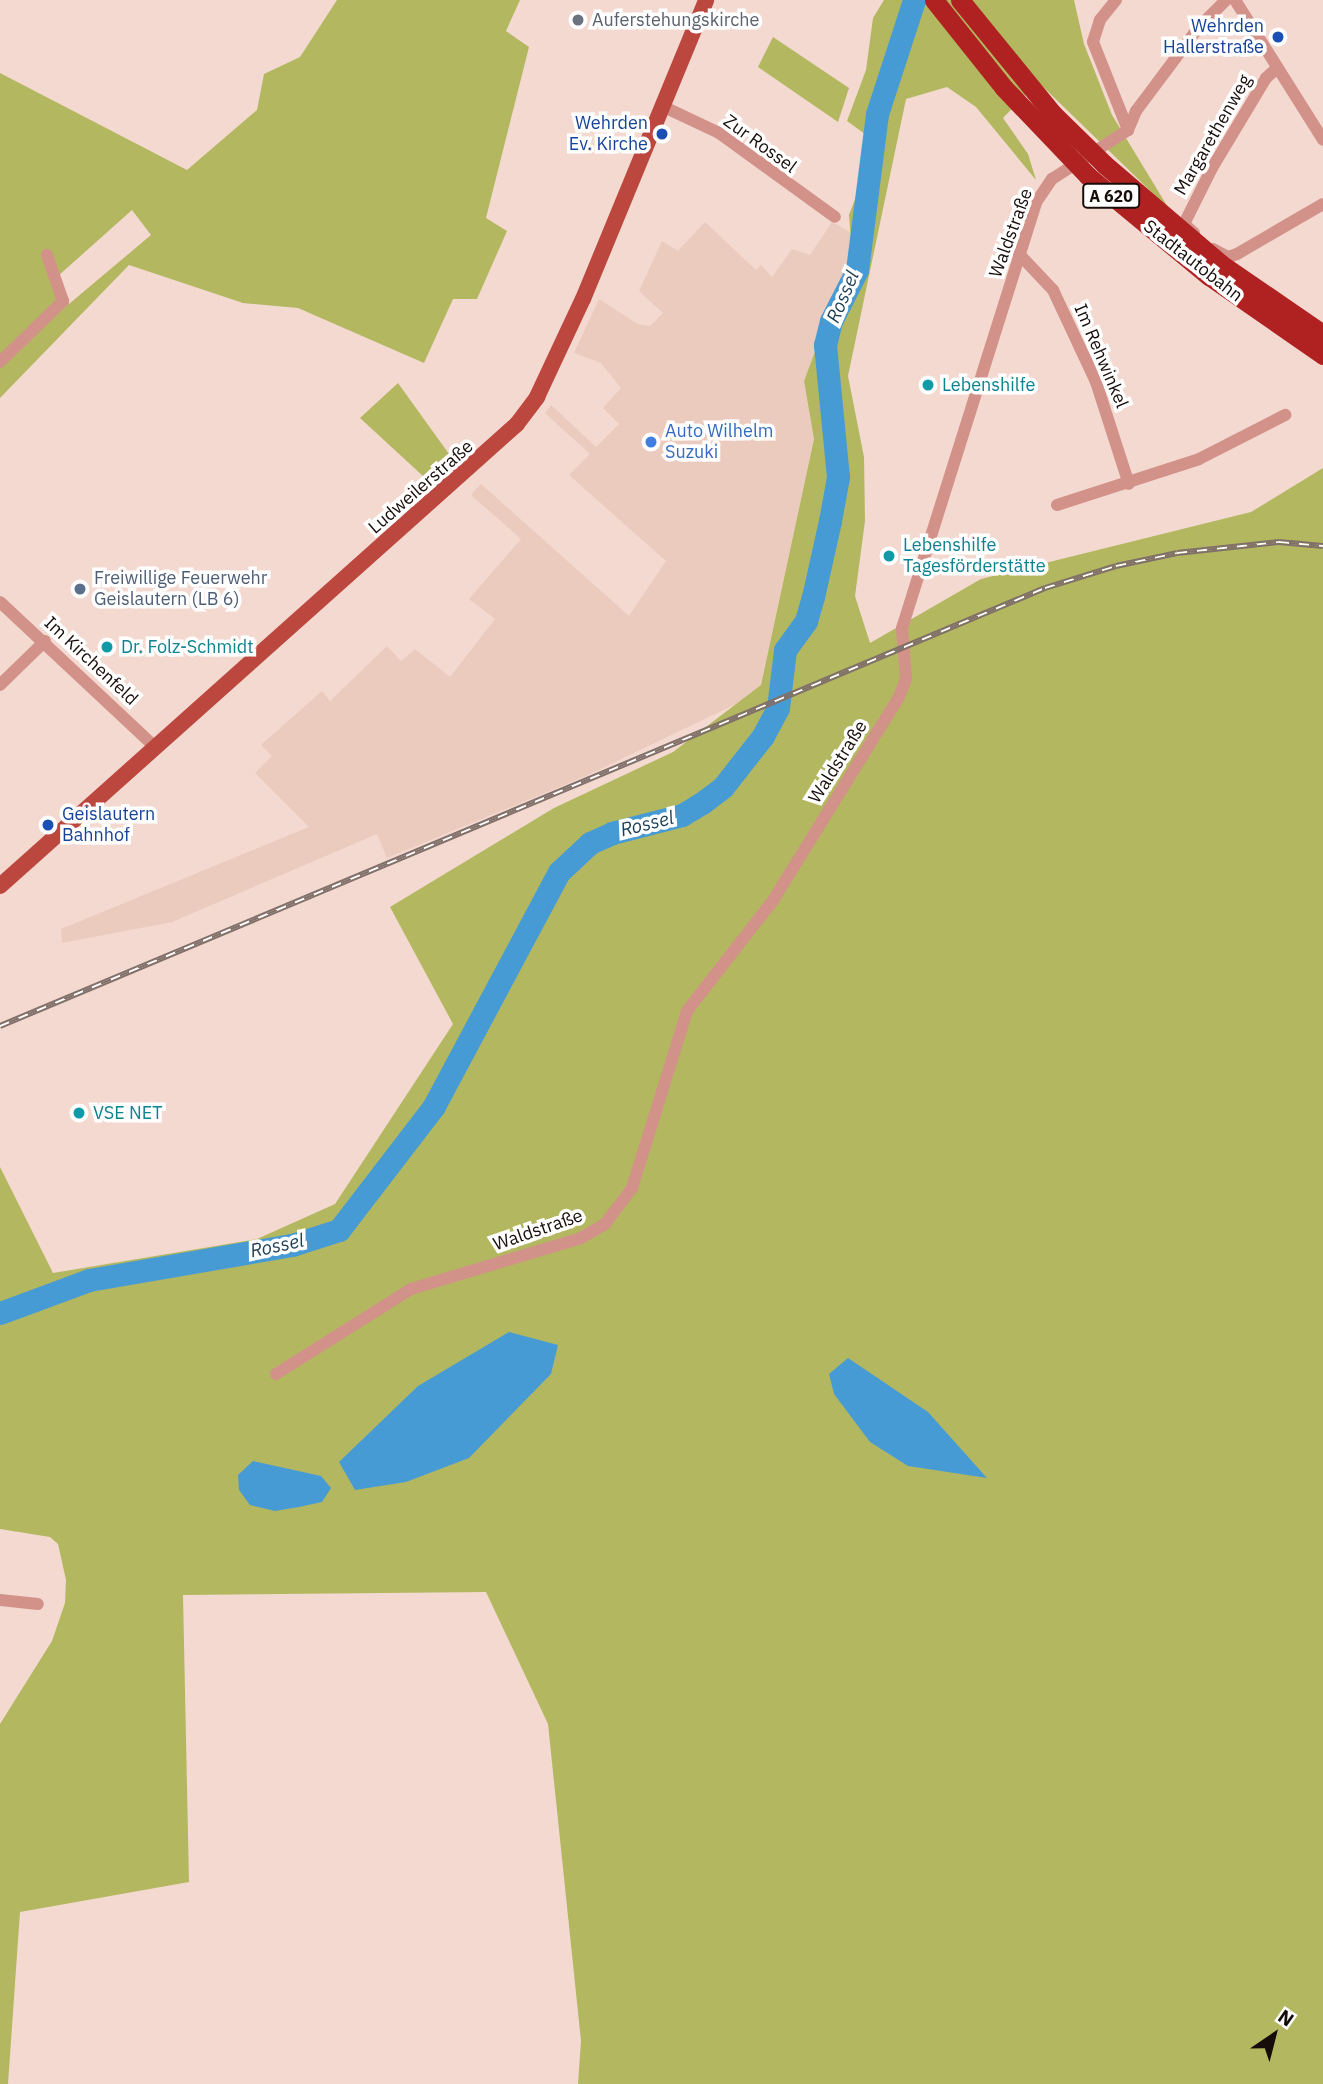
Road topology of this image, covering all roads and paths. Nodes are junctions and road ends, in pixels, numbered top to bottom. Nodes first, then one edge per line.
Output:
1 (706, 0) edge
2 (934, 0) edge
3 (960, 0) edge
4 (1116, 0) edge
5 (1226, 0) edge
6 (1235, 0) edge
7 (1277, 68) junction
8 (662, 106) junction
9 (1128, 130) junction
10 (1323, 140) edge
11 (1323, 204) edge
12 (835, 217) dead end
13 (1019, 254) junction
14 (47, 255) dead end
15 (1323, 334) edge
16 (1323, 355) edge
17 (0, 362) edge
18 (1285, 415) dead end
19 (1129, 484) junction
20 (1057, 505) dead end
21 (0, 602) edge
22 (45, 641) junction
23 (0, 685) edge
24 (156, 748) junction
25 (0, 886) edge
26 (276, 1374) dead end
27 (0, 1600) edge
28 (38, 1604) dead end

1 - 8 main road, Ludweilerstraße
2 - 16 highway, Stadtautobahn / A 620, bridge
3 - 15 highway, A 620, bridge
4 - 9 street
5 - 9 street, Waldstraße
6 - 7 street
7 - 10 street
7 - 11 street, Margarethenweg
8 - 12 street, Zur Rossel
8 - 24 main road, Ludweilerstraße
9 - 13 street, Waldstraße
13 - 19 street, Im Rehwinkel
13 - 26 street, Waldstraße
14 - 17 street
18 - 19 street
19 - 20 street
21 - 22 street, Im Kirchenfeld
22 - 23 street
22 - 24 street, Im Kirchenfeld
24 - 25 main road, Ludweilerstraße
27 - 28 street

